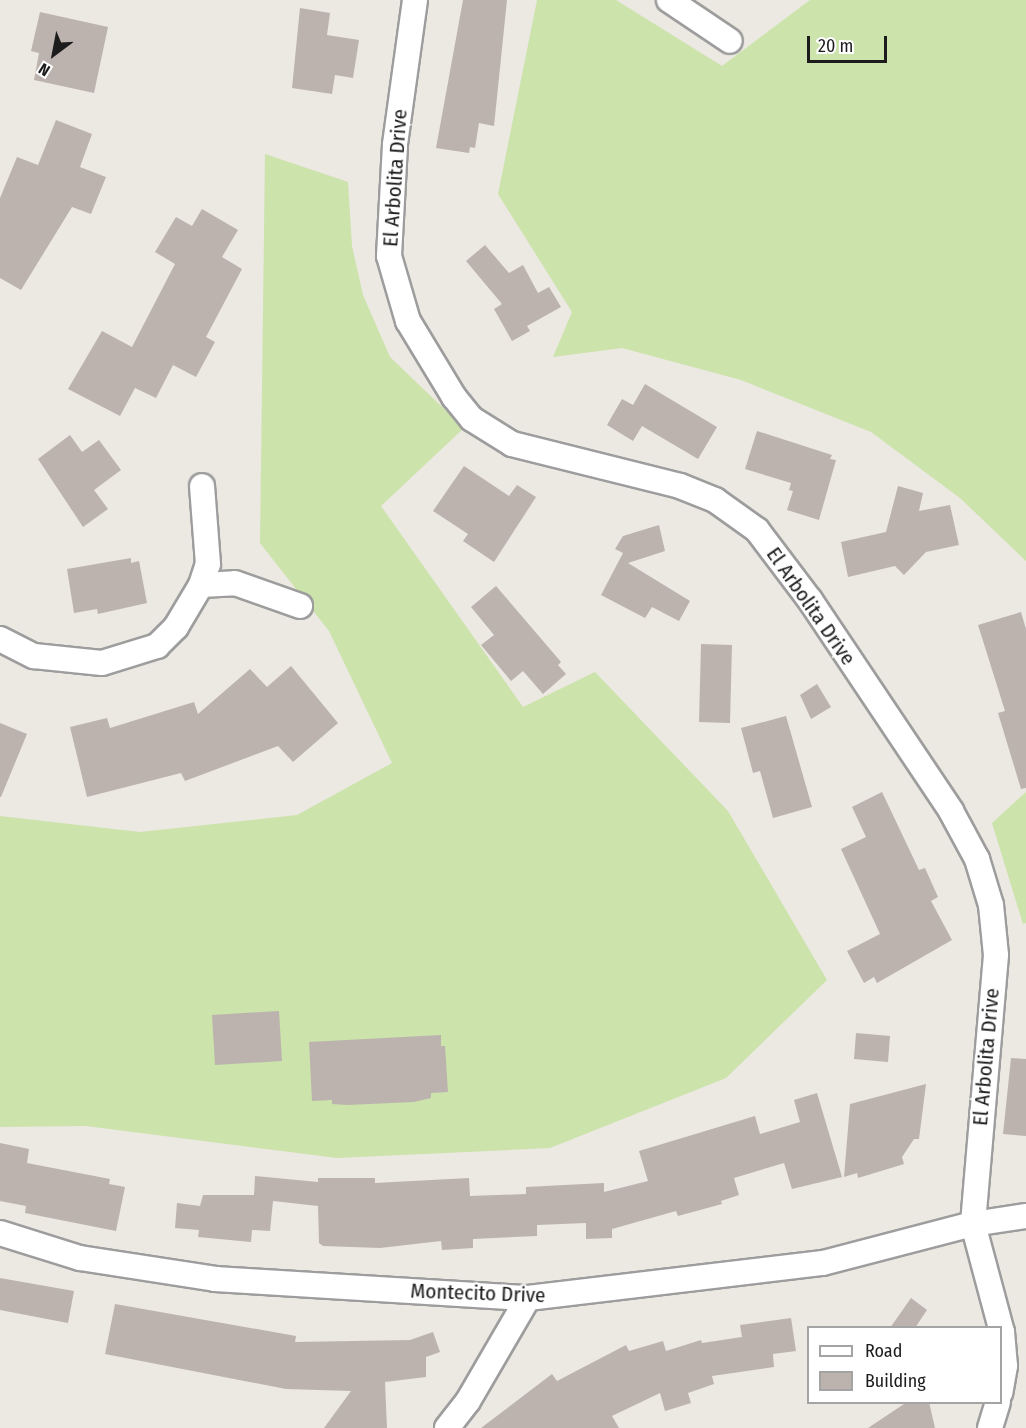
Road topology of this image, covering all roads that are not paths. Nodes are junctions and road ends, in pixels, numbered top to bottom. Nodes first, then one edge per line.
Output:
1 (415, 0) edge
2 (669, 0) edge
3 (730, 41) dead end
4 (202, 486) dead end
5 (201, 585) junction
6 (300, 606) dead end
7 (0, 639) edge
8 (1026, 1216) edge
9 (973, 1224) junction
10 (0, 1233) edge
11 (528, 1298) junction
12 (1000, 1326) edge
13 (1002, 1332) edge
14 (1002, 1382) edge
15 (997, 1404) edge
16 (447, 1428) edge
17 (990, 1428) edge

1 - 9 street, El Arbolita Drive
2 - 3 street
4 - 5 street
5 - 6 street
5 - 7 street
8 - 9 street, Montecito Drive
9 - 11 street, Montecito Drive
9 - 12 street, El Arbolita Drive
10 - 11 street, Montecito Drive
11 - 16 street
13 - 14 street, El Arbolita Drive
15 - 17 street

